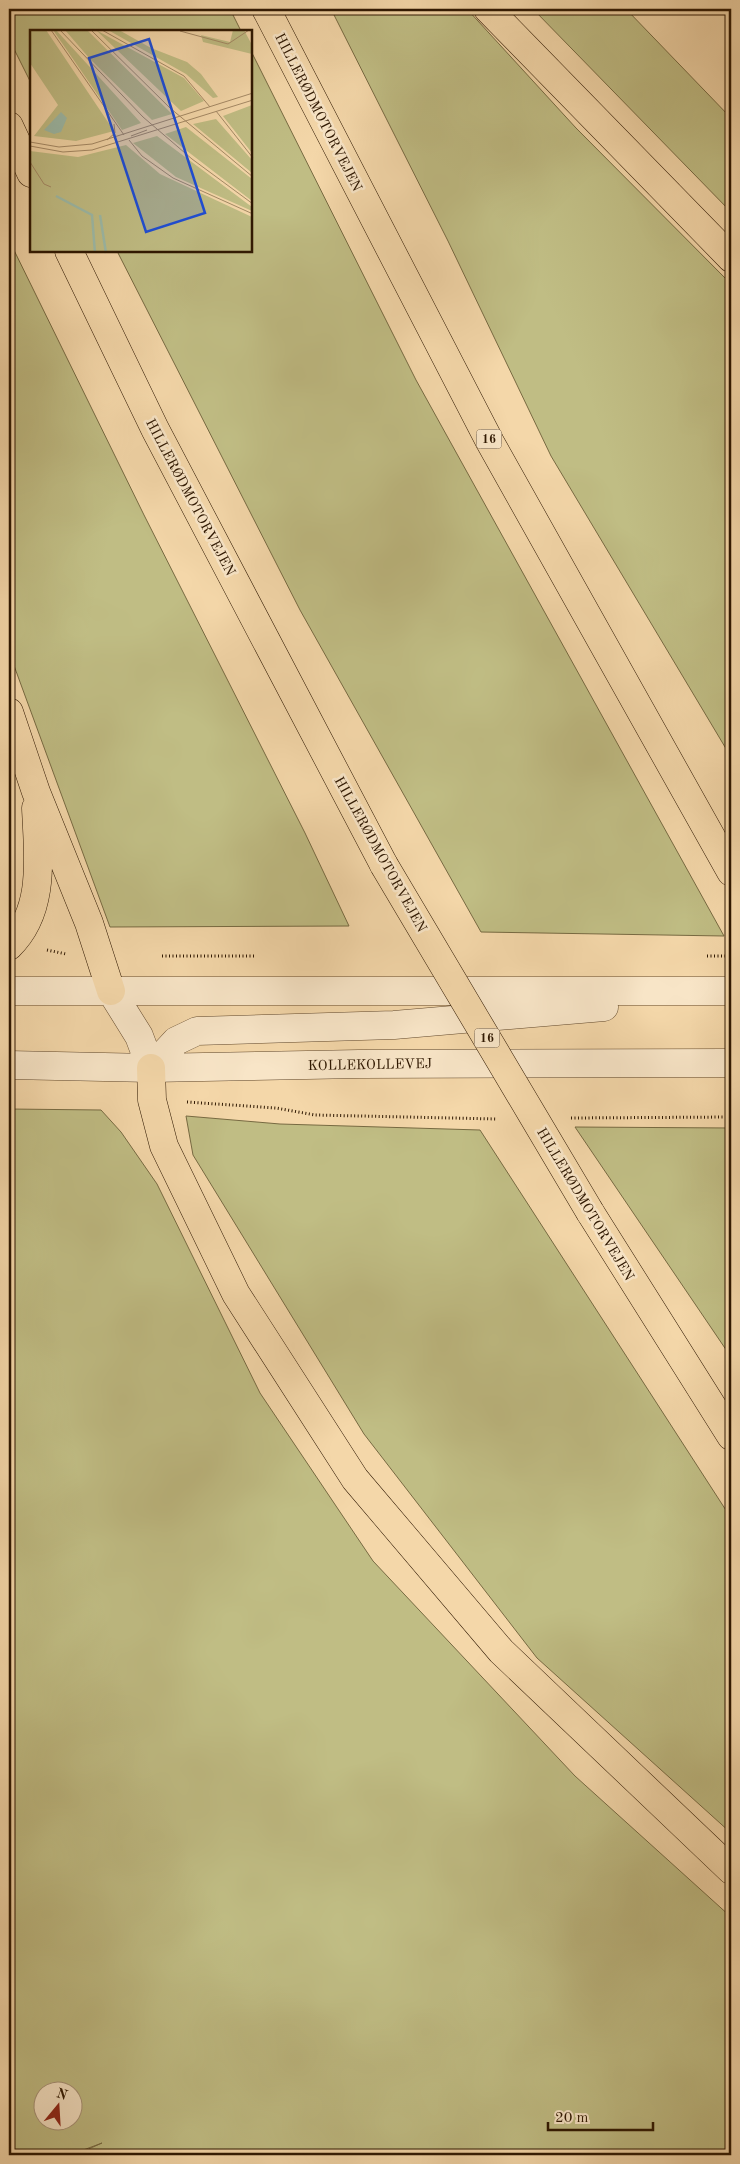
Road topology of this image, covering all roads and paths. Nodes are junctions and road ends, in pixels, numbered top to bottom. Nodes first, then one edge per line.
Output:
1 (266, 9) edge
2 (488, 9) edge
3 (9, 126) edge
4 (30, 171) edge
5 (69, 252) edge
6 (731, 258) edge
7 (9, 712) edge
8 (36, 792) junction
9 (728, 867) edge
10 (12, 943) edge
11 (100, 957) junction
12 (9, 991) edge
13 (111, 991) junction
14 (731, 993) edge
15 (731, 1062) edge
16 (9, 1065) edge
17 (151, 1068) junction
18 (192, 1102) dead end
19 (731, 1117) edge
20 (566, 1118) dead end
21 (498, 1119) dead end
22 (731, 1436) edge
23 (731, 1870) edge

1 - 9 highway, HILLERØDMOTORVEJEN / 16
2 - 6 highway
3 - 4 highway
5 - 22 highway, HILLERØDMOTORVEJEN / 16, bridge
7 - 8 highway
8 - 10 highway
8 - 11 highway
10 - 11 path
11 - 13 highway
12 - 13 street
13 - 14 street
13 - 17 street
14 - 17 street
15 - 17 street, KOLLEKOLLEVEJ
16 - 17 street, KOLLEKOLLEVEJ
17 - 23 highway
18 - 21 path
19 - 20 path

